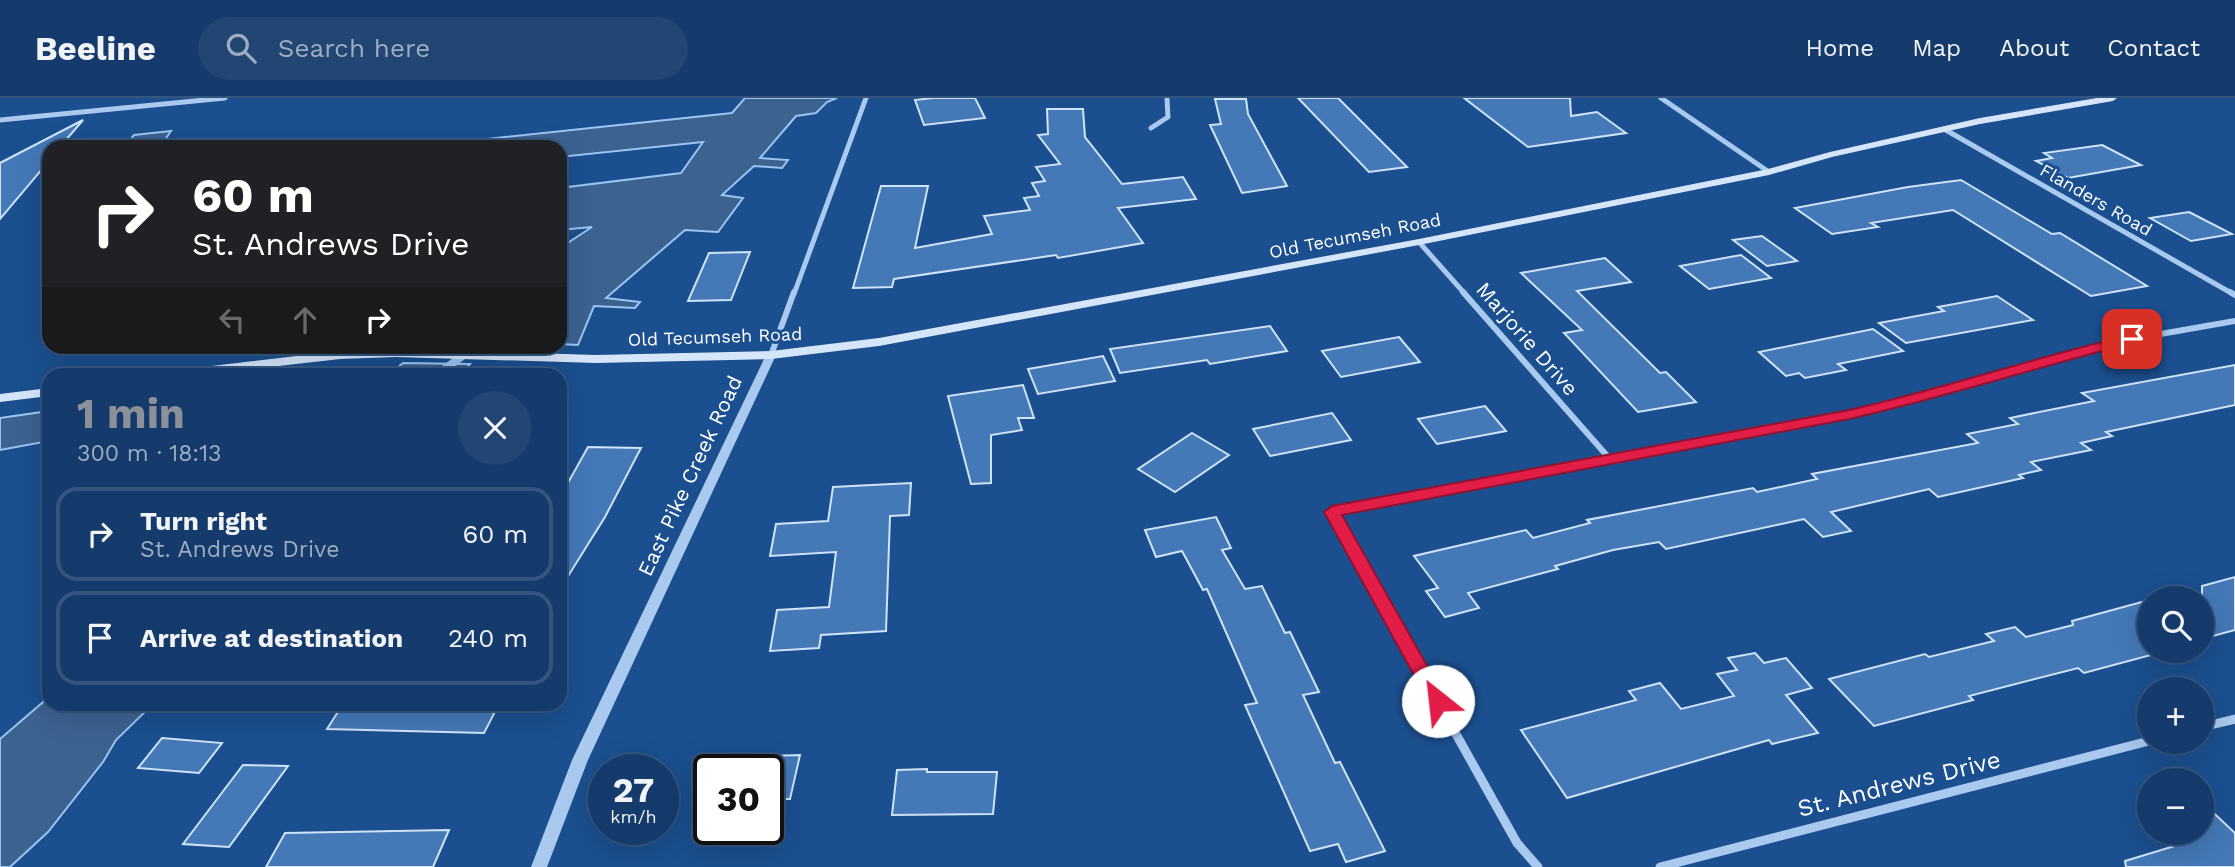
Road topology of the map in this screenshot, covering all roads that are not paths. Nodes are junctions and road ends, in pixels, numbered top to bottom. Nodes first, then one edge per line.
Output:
1 (225, 98) edge
2 (866, 98) edge
3 (1167, 98) edge
4 (1661, 98) edge
5 (2113, 98) edge
6 (0, 120) edge
7 (1151, 128) dead end
8 (1944, 129) junction
9 (1769, 172) junction
10 (1419, 242) junction
11 (2235, 295) edge
12 (2235, 321) edge
13 (379, 354) edge
14 (429, 354) edge
15 (771, 355) junction
16 (231, 368) edge
17 (42, 392) edge
18 (0, 398) edge
19 (1609, 458) junction
20 (2235, 719) edge
21 (2214, 724) edge
22 (2137, 744) edge
23 (539, 867) edge
24 (1538, 867) edge
25 (1660, 867) edge

1 - 6 street
2 - 15 street, East Pike Creek Road
3 - 7 street
4 - 9 street
5 - 8 main road, Old Tecumseh Road
8 - 9 main road, Old Tecumseh Road
8 - 11 street, Flanders Road
9 - 10 main road, Old Tecumseh Road
10 - 15 main road, Old Tecumseh Road
10 - 19 street, Marjorie Drive
12 - 19 street
13 - 16 main road, Old Tecumseh Road
14 - 15 main road, Old Tecumseh Road
15 - 23 street, East Pike Creek Road
17 - 18 main road
19 - 24 street
20 - 21 street
22 - 25 street, St. Andrews Drive

